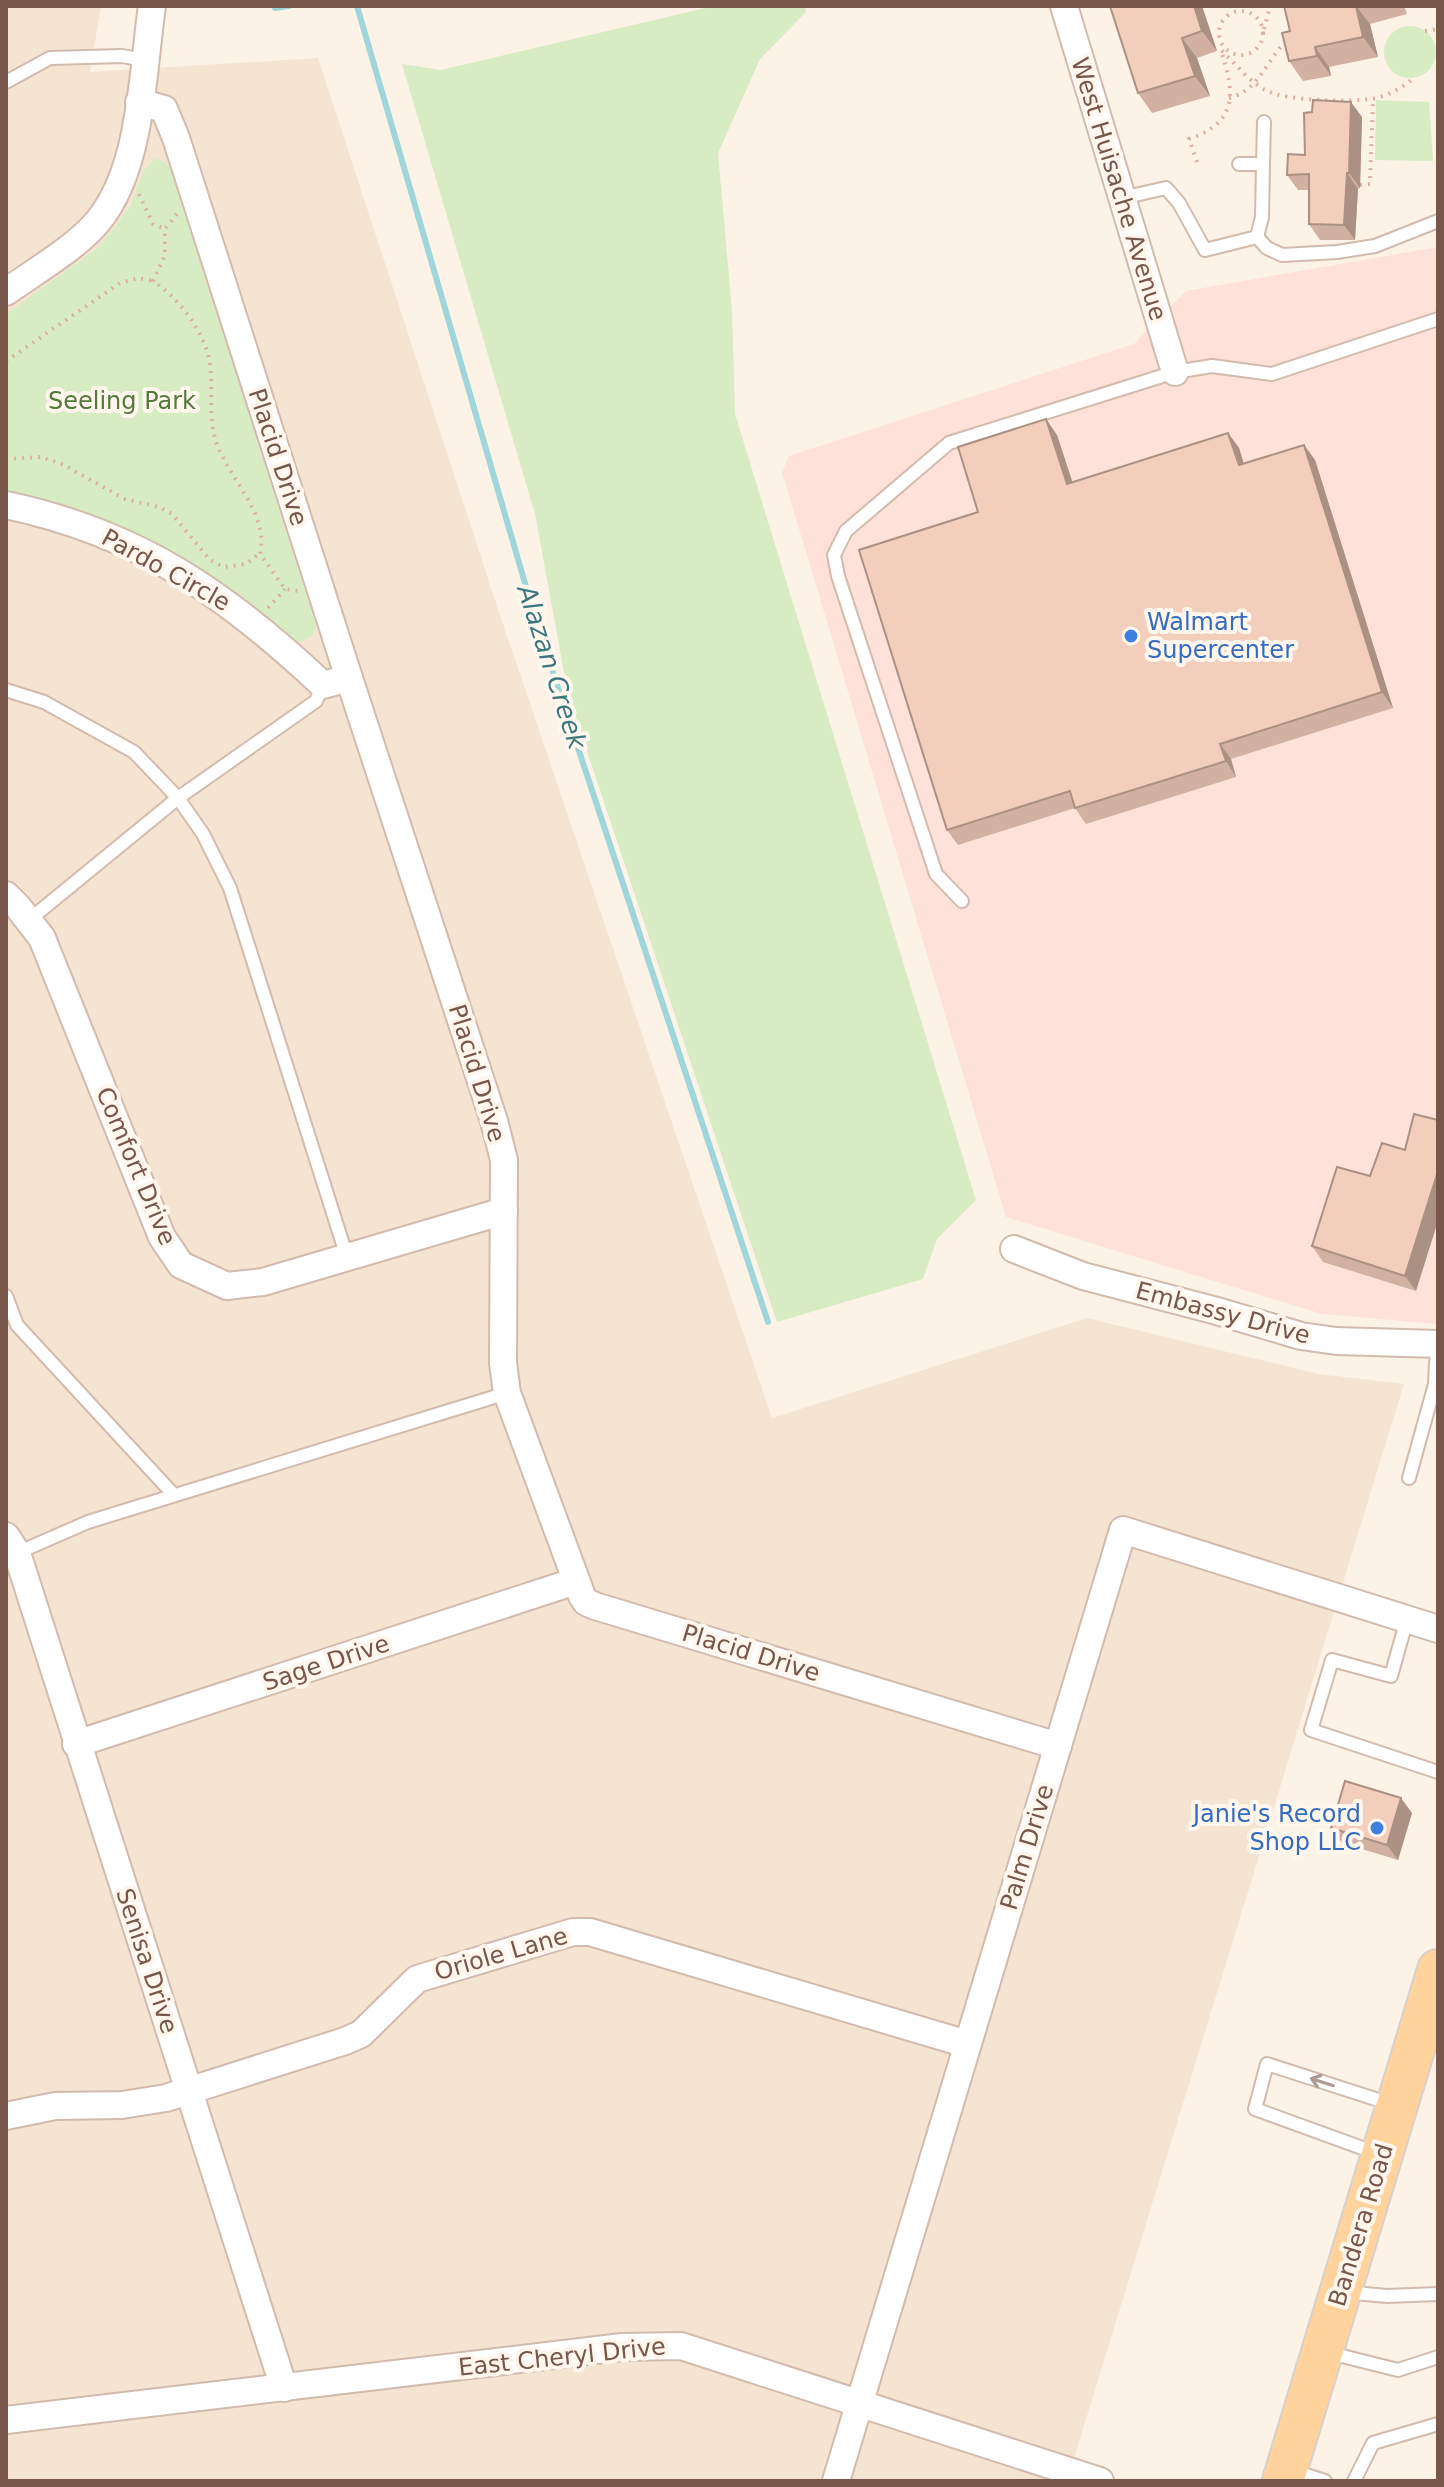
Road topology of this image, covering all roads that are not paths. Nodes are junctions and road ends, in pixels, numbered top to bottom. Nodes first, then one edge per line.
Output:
1 (152, 6) edge
2 (1064, 6) edge
3 (144, 60) junction
4 (6, 82) edge
5 (139, 102) junction
6 (1264, 122) dead end
7 (1239, 164) dead end
8 (1263, 164) junction
9 (1121, 198) junction
10 (1438, 221) edge
11 (1257, 237) junction
12 (6, 292) edge
13 (1438, 319) edge
14 (1175, 372) junction
15 (6, 505) edge
16 (349, 678) junction
17 (323, 685) junction
18 (6, 690) edge
19 (178, 798) junction
20 (6, 895) edge
21 (962, 901) dead end
22 (29, 920) junction
23 (504, 1211) junction
24 (1014, 1249) dead end
25 (347, 1257) junction
26 (6, 1296) edge
27 (1438, 1344) edge
28 (1436, 1384) edge
29 (507, 1393) junction
30 (1409, 1478) dead end
31 (174, 1495) junction
32 (10, 1548) edge
33 (576, 1581) junction
34 (1407, 1619) junction
35 (1438, 1629) edge
36 (76, 1744) junction
37 (1058, 1746) junction
38 (1438, 1772) edge
39 (1438, 1970) edge
40 (967, 2044) junction
41 (188, 2090) junction
42 (1397, 2106) junction
43 (6, 2116) edge
44 (1382, 2156) junction
45 (1341, 2291) junction
46 (1438, 2294) edge
47 (1323, 2352) junction
48 (1438, 2357) edge
49 (284, 2388) junction
50 (859, 2405) junction
51 (6, 2420) edge
52 (1438, 2424) edge
53 (1285, 2475) edge
54 (836, 2481) edge
55 (1100, 2481) edge
56 (1325, 2481) edge
57 (1354, 2481) edge

1 - 3 street
2 - 9 street, West Huisache Avenue
3 - 4 lane
3 - 5 street
5 - 12 street
5 - 16 street, Placid Drive
6 - 8 lane
7 - 8 lane
8 - 11 lane
9 - 11 lane
9 - 14 street, West Huisache Avenue
10 - 11 lane
13 - 14 lane
14 - 21 lane
15 - 17 street, Pardo Circle
16 - 17 street
16 - 23 street, Placid Drive
17 - 19 lane
18 - 19 lane
19 - 22 lane
19 - 25 lane
20 - 22 street, Comfort Drive
22 - 25 street, Comfort Drive
23 - 25 street, Comfort Drive
23 - 29 street, Placid Drive
24 - 27 street, Embassy Drive
26 - 31 lane
27 - 28 lane
28 - 30 lane
29 - 31 lane
29 - 33 street, Placid Drive
31 - 32 lane
32 - 36 street, Senisa Drive
33 - 36 street, Sage Drive
33 - 37 street, Placid Drive
34 - 35 street, Palm Drive
34 - 37 street, Palm Drive
34 - 38 lane
36 - 41 street, Senisa Drive
37 - 40 street, Palm Drive
39 - 42 main road, Bandera Road
40 - 41 street, Oriole Lane
40 - 50 street, Palm Drive
41 - 43 street, Oriole Lane
41 - 49 street, Senisa Drive
42 - 44 main road, Bandera Road
42 -> 44 lane
44 - 45 main road, Bandera Road
45 - 46 lane
45 - 47 main road, Bandera Road
47 - 48 lane
47 - 53 main road, Bandera Road
49 - 50 street, East Cheryl Drive
49 - 51 street, East Cheryl Drive
50 - 54 street, Palm Drive
50 - 55 street, East Cheryl Drive
52 - 57 lane
53 - 56 lane

